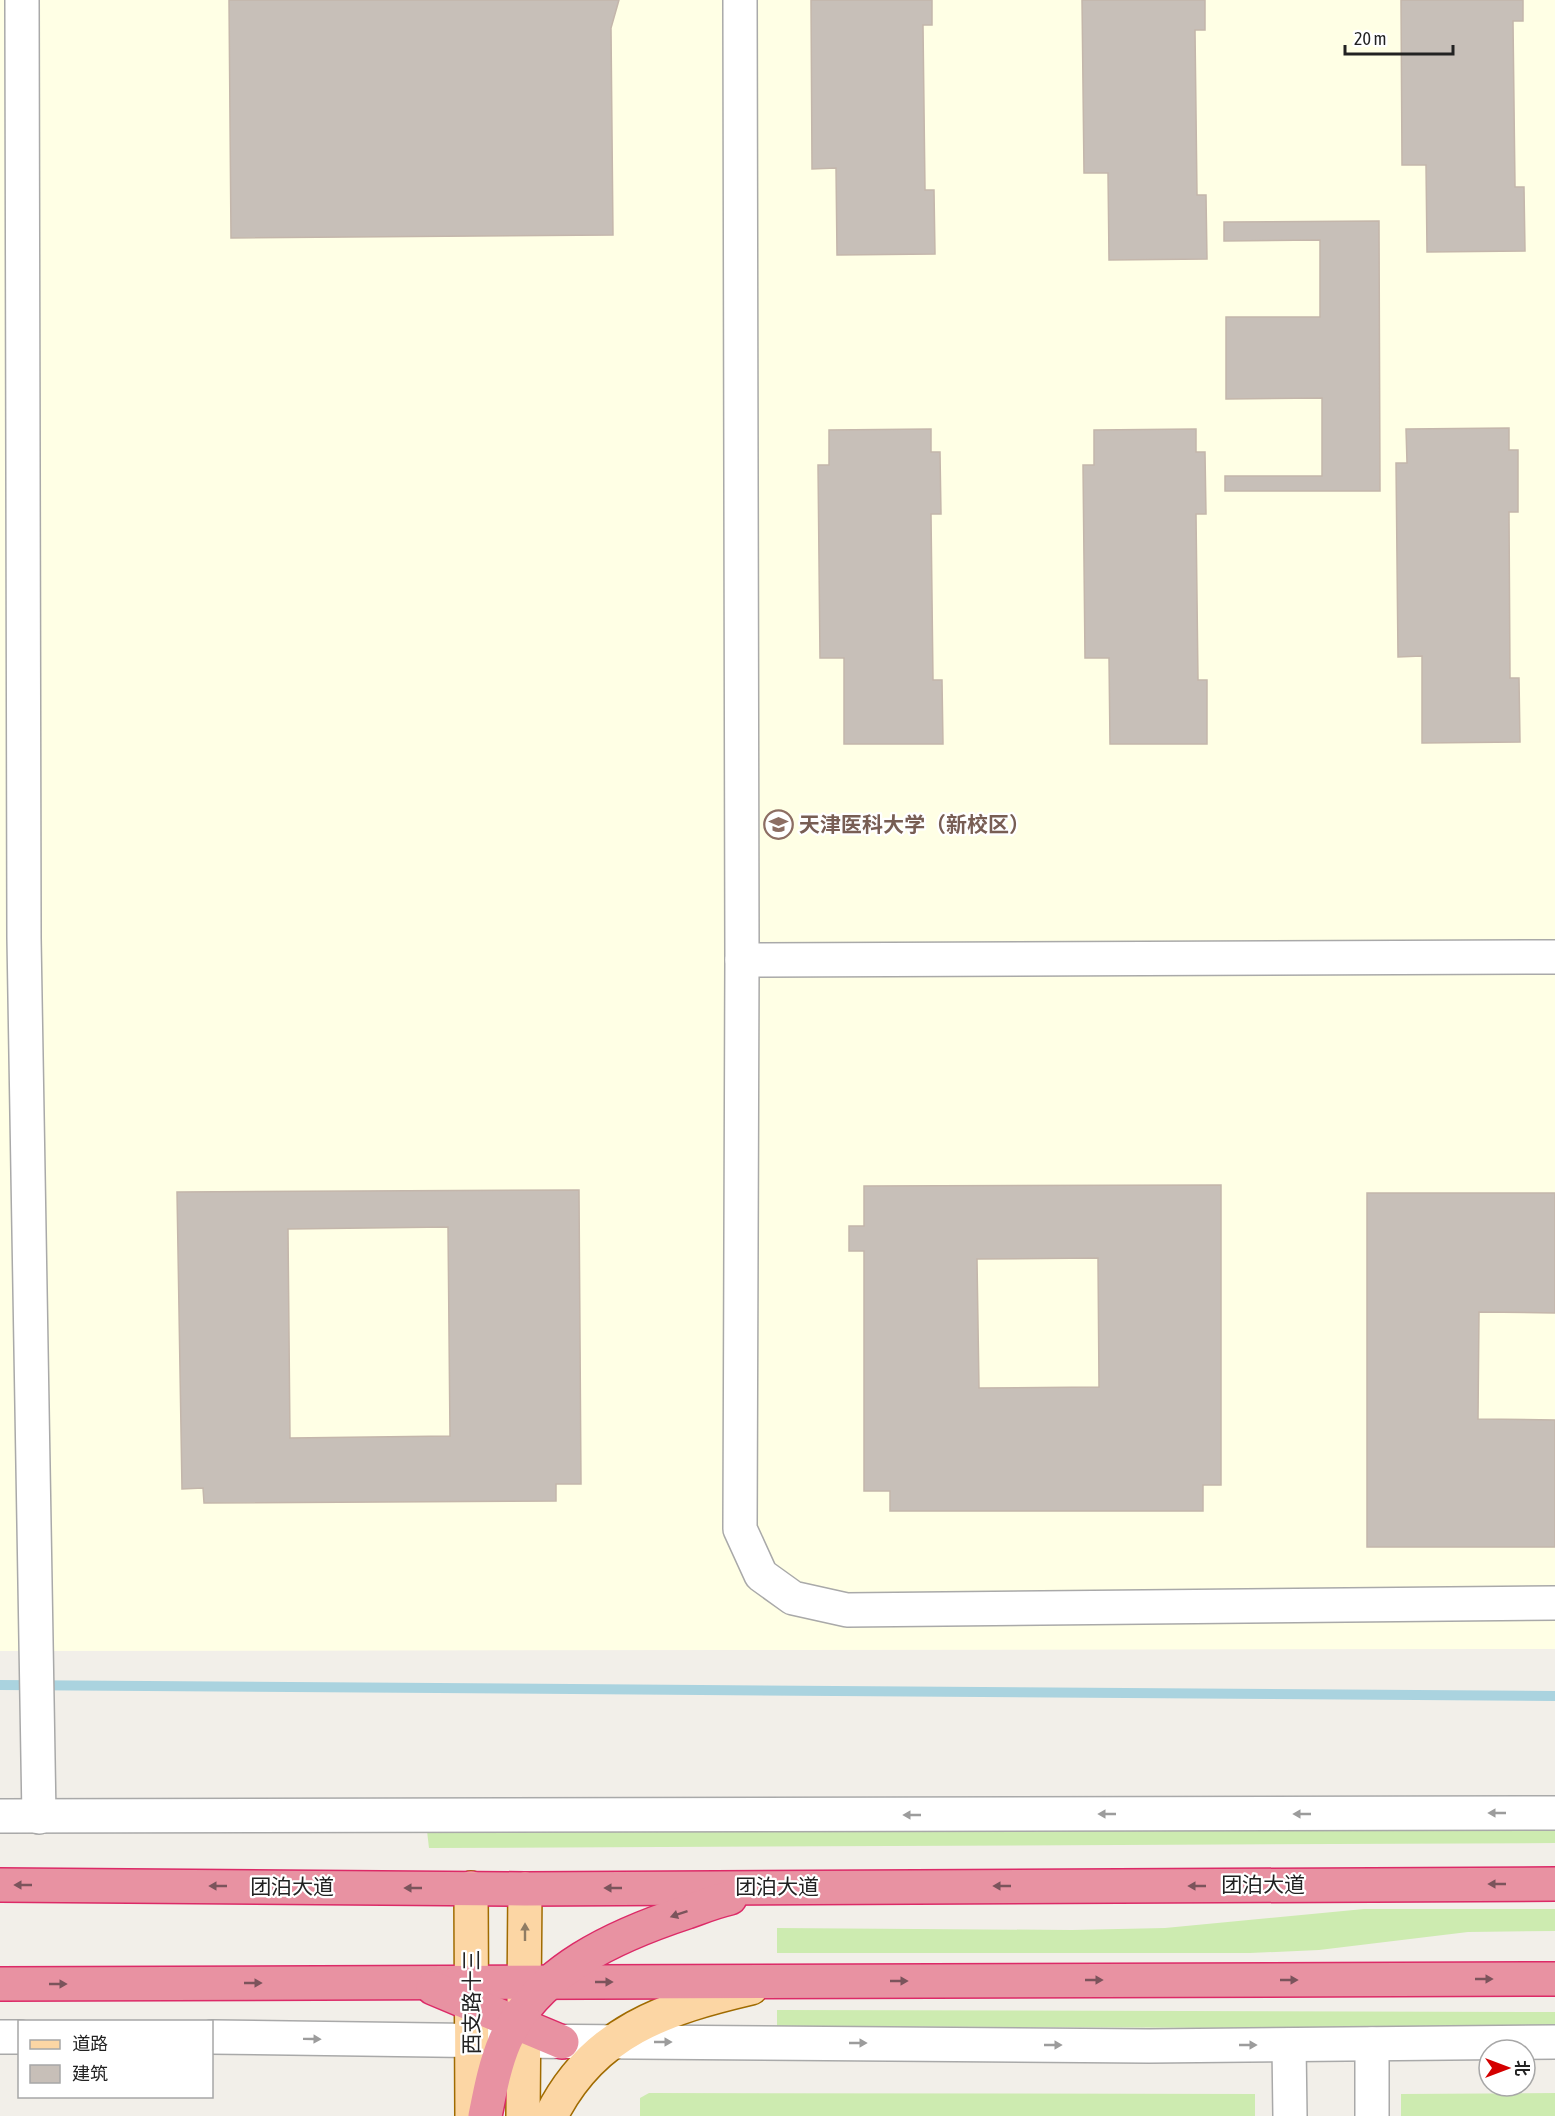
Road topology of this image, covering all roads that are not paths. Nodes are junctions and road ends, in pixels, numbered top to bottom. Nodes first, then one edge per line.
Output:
1 (22, 0) edge
2 (740, 0) edge
3 (12, 938) edge
4 (1555, 957) edge
5 (742, 960) junction
6 (1555, 1603) edge
7 (1555, 1813) edge
8 (0, 1816) edge
9 (39, 1817) junction
10 (1555, 1884) edge
11 (0, 1885) edge
12 (776, 1887) junction
13 (471, 1888) junction
14 (525, 1889) junction
15 (1555, 1979) edge
16 (778, 1981) junction
17 (0, 1984) edge
18 (472, 1993) junction
19 (523, 2015) junction
20 (0, 2037) edge
21 (18, 2037) edge
22 (213, 2037) edge
23 (472, 2041) junction
24 (562, 2042) joint
25 (612, 2042) junction
26 (1555, 2042) edge
27 (1372, 2044) junction
28 (1289, 2045) junction
29 (472, 2116) edge
30 (485, 2116) edge
31 (523, 2116) edge
32 (551, 2116) edge
33 (1290, 2116) edge
34 (1372, 2116) edge

1 - 3 street
2 - 5 street
3 - 9 street
4 - 5 street
5 - 6 street
7 -> 9 street
8 - 9 street
10 -> 12 highway, 团泊大道
13 -> 11 highway, 团泊大道
12 -> 14 highway, 团泊大道
12 -> 19 highway
13 - 14 highway, 团泊大道
13 - 18 main road, 西支路十三
19 -> 14 main road
16 -> 15 highway
19 -> 16 highway
16 - 25 main road
17 -> 18 highway
18 - 19 highway
18 - 23 main road, 西支路十三
19 - 23 street
19 - 24 highway
19 - 30 highway
19 - 31 main road
20 - 21 street
22 -> 23 street
23 - 29 main road, 西支路十三
24 - 25 street
25 -> 28 street
25 - 32 main road
26 - 27 street
27 - 28 street
27 - 34 street
28 - 33 street

